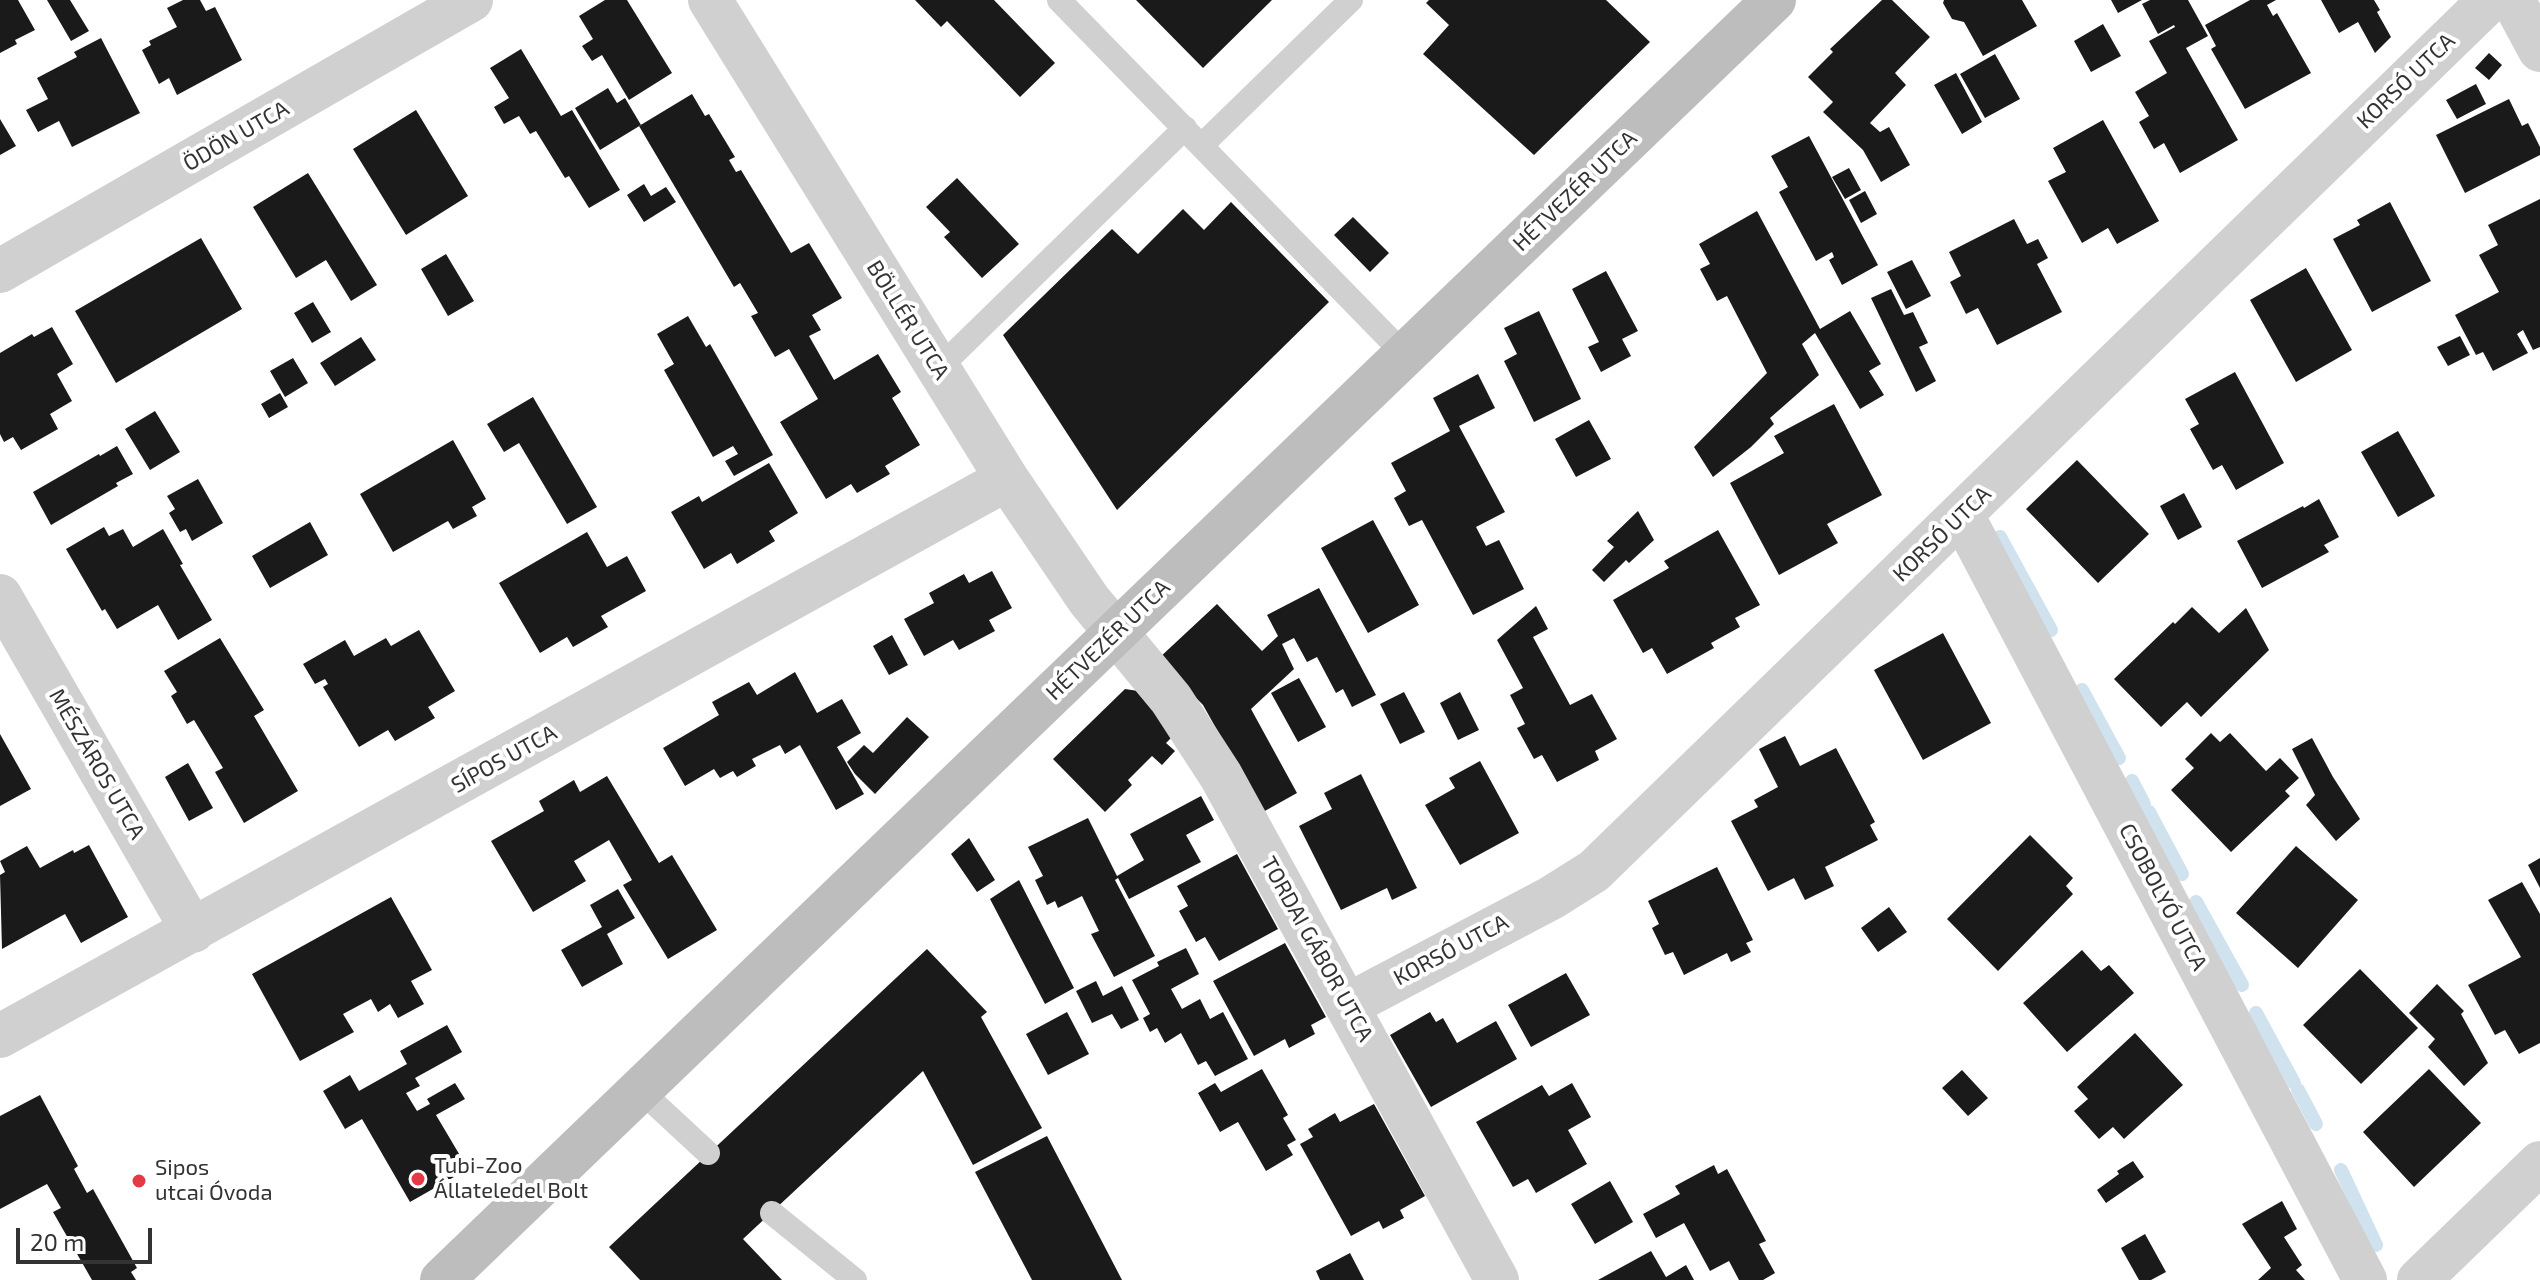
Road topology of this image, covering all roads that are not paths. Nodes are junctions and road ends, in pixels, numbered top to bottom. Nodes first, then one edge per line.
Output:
1 (471, 0) edge
2 (710, 0) edge
3 (1059, 0) edge
4 (1351, 0) edge
5 (1774, 0) edge
6 (2490, 0) edge
7 (2513, 0) edge
8 (2540, 50) edge
9 (1194, 137) junction
10 (0, 271) edge
11 (1405, 355) junction
12 (938, 369) junction
13 (1007, 479) junction
14 (1962, 515) junction
15 (0, 596) edge
16 (1115, 633) junction
17 (193, 931) junction
18 (1348, 1005) junction
19 (0, 1036) edge
20 (640, 1090) junction
21 (708, 1153) dead end
22 (2540, 1163) edge
23 (772, 1213) dead end
24 (442, 1280) edge
25 (855, 1280) edge
26 (1497, 1280) edge
27 (2365, 1280) edge
28 (2419, 1280) edge

1 - 10 street, ÖDÖN UTCA
2 - 12 street, BÖLLÉR UTCA
3 - 9 lane
4 - 9 lane
5 - 11 street, HÉTVEZÉR UTCA
6 - 14 street, KORSÓ UTCA
7 - 8 street
9 - 11 lane
9 - 12 lane
11 - 16 street, HÉTVEZÉR UTCA
12 - 13 street, BÖLLÉR UTCA
13 - 16 street, BÖLLÉR UTCA
13 - 17 street, SÍPOS UTCA
14 - 18 street, KORSÓ UTCA
14 - 27 street, CSOBOLYÓ UTCA
15 - 17 street, MÉSZÁROS UTCA
16 - 18 street, TORDAI GÁBOR UTCA
16 - 20 street, HÉTVEZÉR UTCA
17 - 19 street, SÍPOS UTCA
18 - 26 street, TORDAI GÁBOR UTCA
20 - 21 lane
20 - 24 street, HÉTVEZÉR UTCA
22 - 28 street
23 - 25 lane

